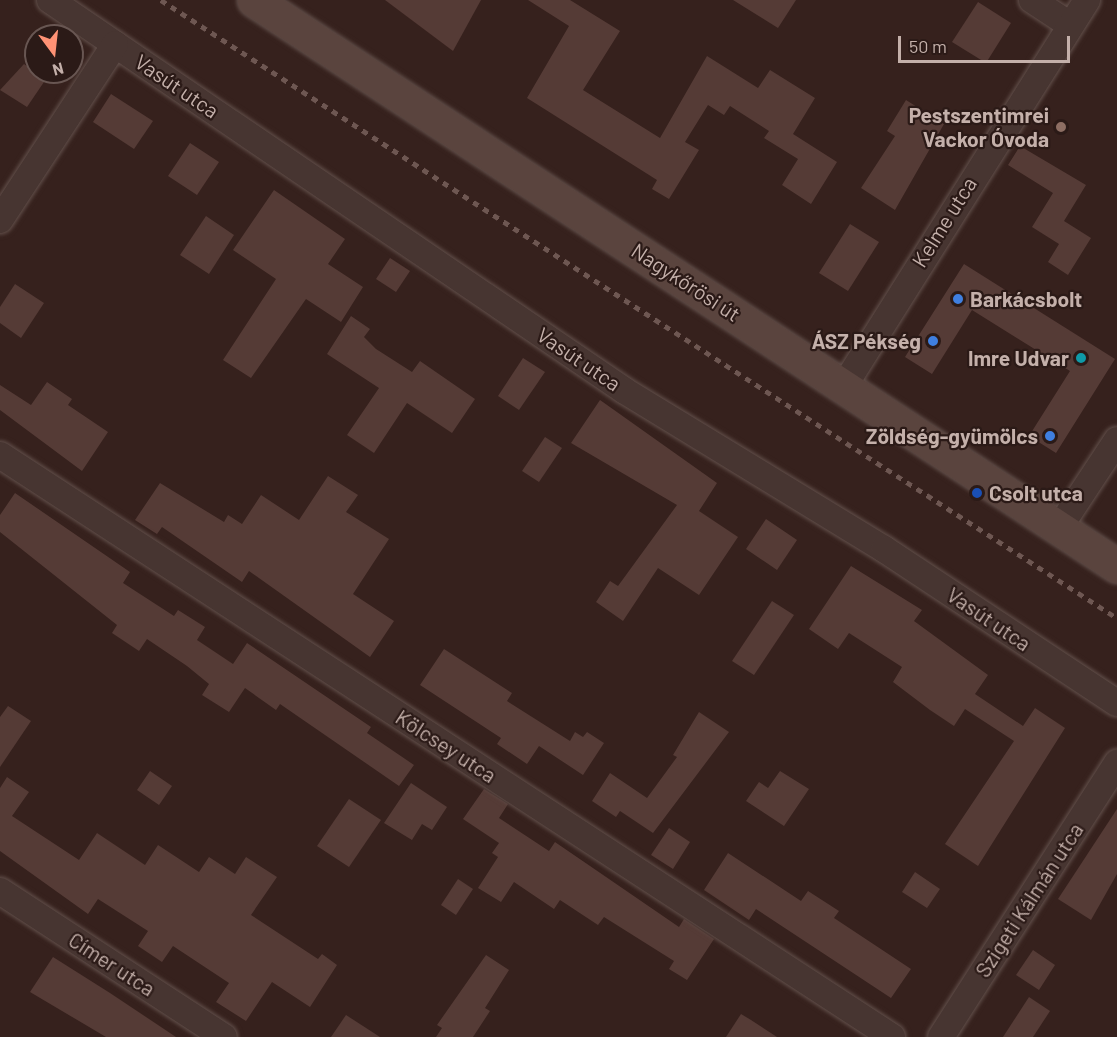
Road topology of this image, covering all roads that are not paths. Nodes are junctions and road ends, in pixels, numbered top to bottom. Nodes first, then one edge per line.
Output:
1 (50, 0) edge
2 (254, 0) edge
3 (1032, 0) edge
4 (1087, 0) edge
5 (1070, 25) junction
6 (115, 44) junction
7 (0, 220) edge
8 (844, 386) junction
9 (1117, 440) edge
10 (0, 455) edge
11 (1059, 528) junction
12 (1117, 566) edge
13 (1117, 704) edge
14 (1117, 763) edge
15 (0, 891) edge
16 (224, 1037) edge
17 (892, 1037) edge
18 (941, 1037) edge

1 - 6 street, Vasút utca
2 - 8 main road, Nagykőrösi út
3 - 5 street
4 - 5 street, Kelme utca
5 - 8 street, Kelme utca
6 - 7 street
6 - 13 street, Vasút utca
8 - 11 main road, Nagykőrösi út
9 - 11 street
10 - 17 street, Kölcsey utca
11 - 12 main road, Nagykőrösi út
14 - 18 street, Szigeti Kálmán utca
15 - 16 street, Címer utca

